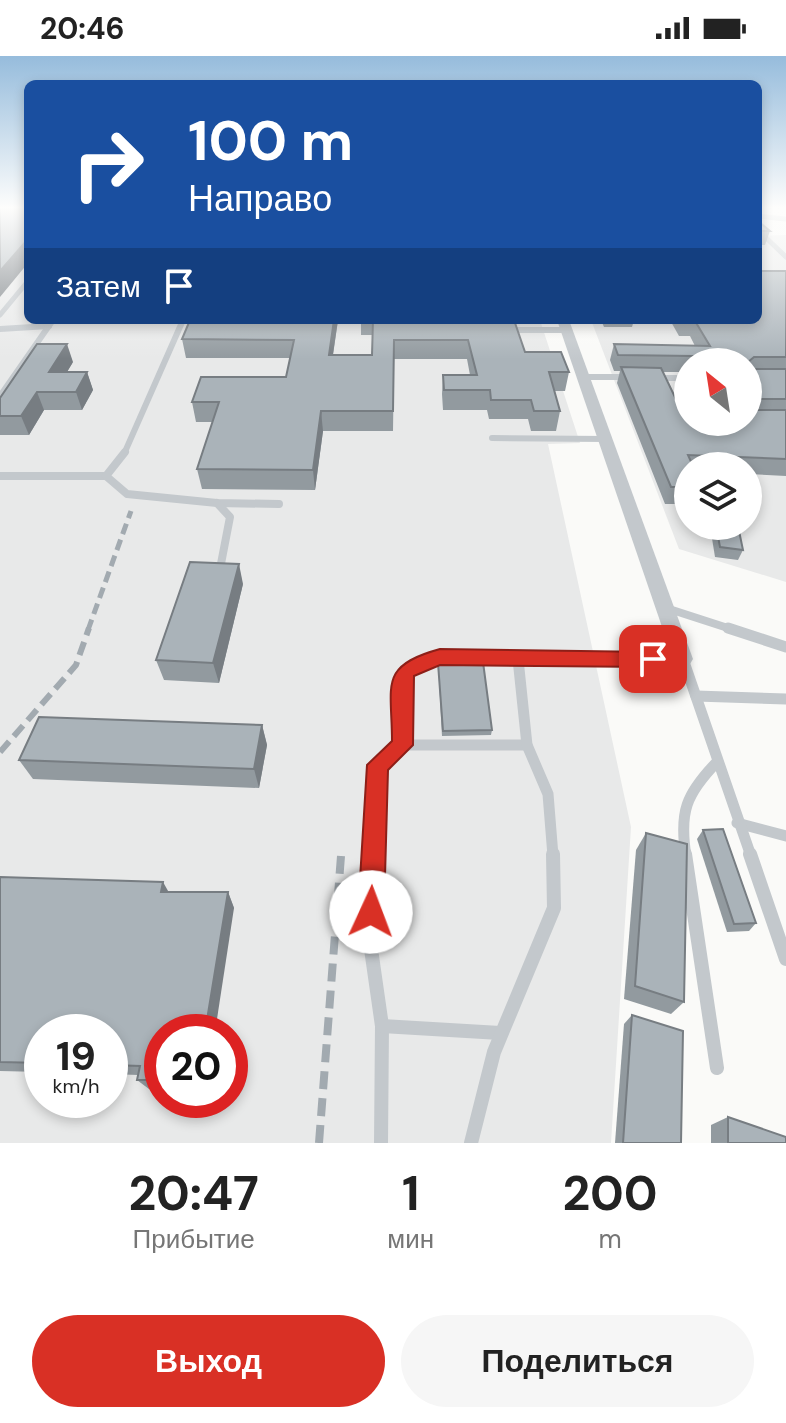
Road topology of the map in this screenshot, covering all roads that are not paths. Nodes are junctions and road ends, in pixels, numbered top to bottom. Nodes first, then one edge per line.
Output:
1 (24, 286) edge
2 (0, 315) edge
3 (42, 324) edge
4 (50, 324) edge
5 (181, 324) edge
6 (565, 325) edge
7 (0, 329) edge
8 (492, 330) edge
9 (584, 377) junction
10 (638, 377) edge
11 (651, 378) edge
12 (665, 378) junction
13 (674, 378) edge
14 (671, 390) edge
15 (0, 396) edge
16 (492, 438) dead end
17 (606, 439) junction
18 (0, 476) edge
19 (106, 476) junction
20 (217, 503) junction
21 (279, 504) dead end
22 (218, 577) edge
23 (666, 608) junction
24 (786, 647) edge
25 (518, 659) junction
26 (683, 659) junction
27 (696, 696) junction
28 (786, 699) edge
29 (402, 745) junction
30 (527, 745) junction
31 (717, 762) junction
32 (737, 823) junction
33 (786, 836) edge
34 (786, 959) edge
35 (382, 1026) junction
36 (500, 1033) junction
37 (717, 1068) dead end
38 (381, 1143) edge
39 (471, 1143) edge

1 - 2 lane
3 - 7 lane
4 - 15 lane
5 - 19 lane
6 - 8 lane
6 - 9 street
9 - 10 lane
9 - 17 street
11 - 12 lane
12 - 13 lane
12 - 14 lane
16 - 17 lane
17 - 23 street
18 - 19 lane
19 - 20 lane
20 - 21 lane
20 - 22 lane
23 - 24 lane
23 - 26 street
25 - 26 lane
25 - 29 lane
25 - 30 lane
26 - 27 lane
27 - 28 lane
27 - 31 lane
29 - 30 lane
29 - 35 lane
30 - 36 lane
31 - 32 lane
31 - 37 lane
32 - 33 lane
32 - 34 lane
35 - 36 lane
35 - 38 lane
36 - 39 lane

